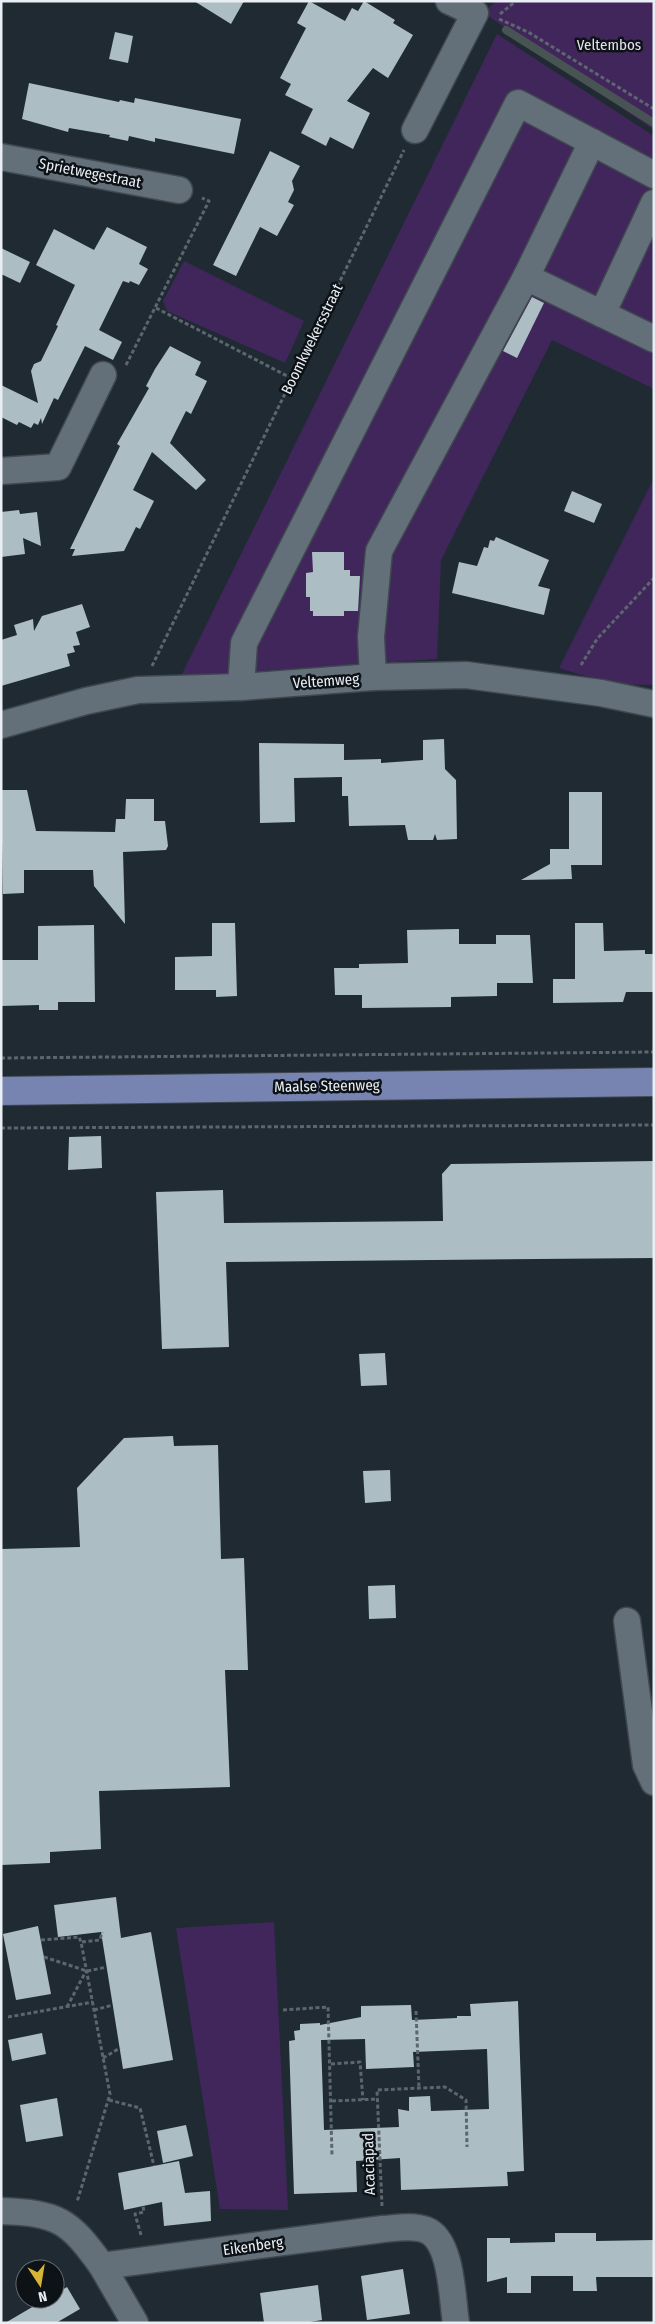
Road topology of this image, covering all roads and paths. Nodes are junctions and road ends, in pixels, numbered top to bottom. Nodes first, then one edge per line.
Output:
1 (449, 1) edge
2 (516, 1) edge
3 (654, 109) edge
4 (415, 130) joint
5 (592, 142) junction
6 (1, 156) edge
7 (654, 175) edge
8 (179, 190) joint
9 (654, 203) edge
10 (526, 277) junction
11 (156, 308) junction
12 (602, 314) junction
13 (654, 339) edge
14 (103, 376) joint
15 (293, 378) junction
16 (1, 471) edge
17 (654, 578) edge
18 (598, 639) dead end
19 (373, 677) junction
20 (241, 687) junction
21 (138, 690) junction
22 (654, 704) edge
23 (1, 725) edge
24 (654, 1052) edge
25 (1, 1058) edge
26 (654, 1082) edge
27 (1, 1091) edge
28 (654, 1125) edge
29 (1, 1128) edge
30 (626, 1622) dead end
31 (654, 1782) edge
32 (102, 1932) dead end
33 (41, 1940) dead end
34 (81, 1942) junction
35 (44, 1957) dead end
36 (107, 1967) dead end
37 (87, 1971) junction
38 (93, 2002) junction
39 (113, 2005) dead end
40 (67, 2007) junction
41 (94, 2010) junction
42 (283, 2010) dead end
43 (416, 2011) dead end
44 (8, 2017) dead end
45 (120, 2048) dead end
46 (103, 2058) junction
47 (330, 2064) junction
48 (419, 2088) junction
49 (378, 2099) junction
50 (109, 2100) junction
51 (363, 2100) junction
52 (332, 2101) junction
53 (468, 2147) dead end
54 (332, 2155) dead end
55 (154, 2166) dead end
56 (143, 2206) dead end
57 (1, 2211) edge
58 (70, 2228) junction
59 (383, 2229) junction
60 (147, 2260) junction
61 (102, 2266) junction
62 (135, 2323) edge
63 (456, 2323) edge

1 - 4 street
2 - 3 path
4 - 15 path, Boomkwekersstraat
5 - 7 street
5 - 10 street
5 - 20 street
6 - 8 street, Sprietwegestraat
8 - 11 path
9 - 12 street
10 - 12 street
10 - 19 street
11 - 14 path
11 - 15 path
12 - 13 street
14 - 16 street
15 - 21 path, Boomkwekersstraat
17 - 18 path
19 - 20 street, Veltemweg
19 - 22 street, Veltemweg
20 - 21 street, Veltemweg
21 - 23 street, Veltemweg
24 - 25 path
26 - 27 main road, Maalse Steenweg
28 - 29 path
30 - 31 street
32 - 34 path
33 - 34 path
34 - 37 path
35 - 37 path
36 - 37 path
37 - 38 path
37 - 40 path
38 - 40 path
38 - 41 path
39 - 41 path
40 - 44 path
41 - 46 path
42 - 47 path
43 - 48 path
45 - 46 path
46 - 50 path
47 - 51 path
47 - 52 path
48 - 49 path
48 - 53 path
49 - 51 path
49 - 59 path, Acaciapad
50 - 55 path
50 - 58 path
51 - 52 path
52 - 54 path
56 - 60 path
57 - 58 street
58 - 61 street
59 - 60 street, Eikenberg
59 - 63 street, Eikenberg
60 - 61 street, Eikenberg
61 - 62 street

